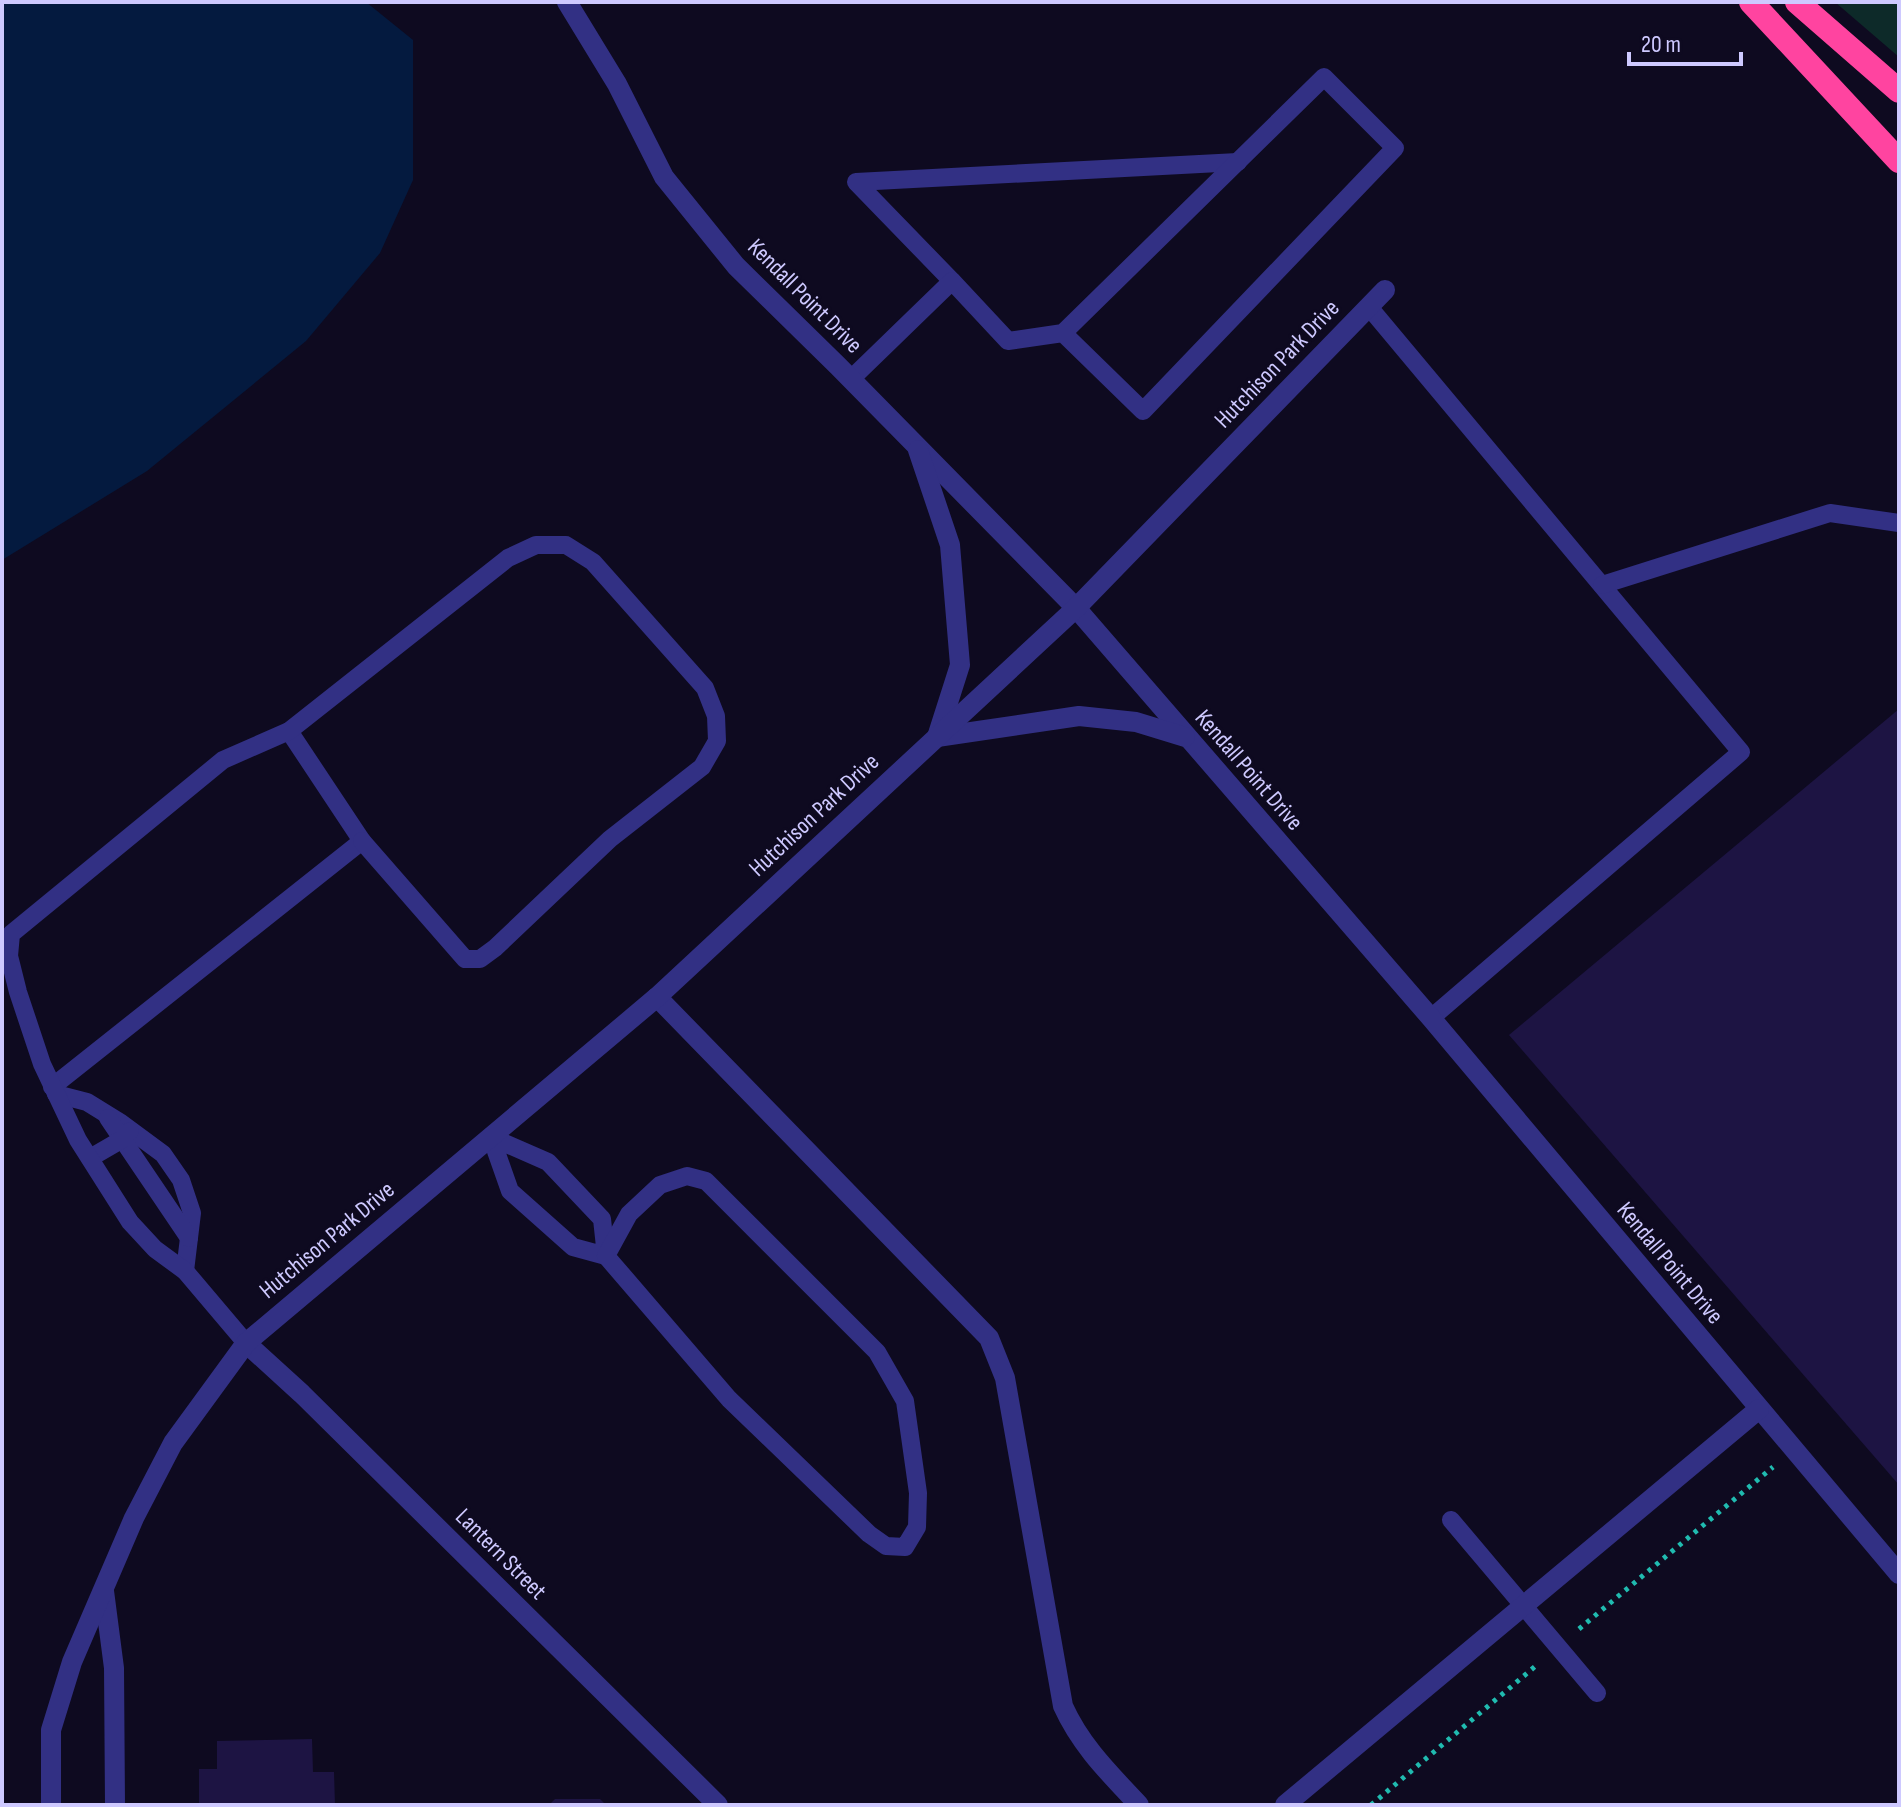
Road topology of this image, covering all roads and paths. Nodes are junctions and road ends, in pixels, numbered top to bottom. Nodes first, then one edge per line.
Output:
1 (567, 2) edge
2 (1751, 2) edge
3 (1797, 2) edge
4 (1899, 91) edge
5 (1899, 161) edge
6 (1238, 162) junction
7 (952, 281) junction
8 (1385, 290) dead end
9 (1369, 307) junction
10 (1063, 333) junction
11 (851, 379) junction
12 (917, 447) junction
13 (1899, 523) edge
14 (1602, 585) junction
15 (1076, 608) junction
16 (289, 731) junction
17 (937, 737) junction
18 (1186, 737) junction
19 (362, 841) junction
20 (657, 997) junction
21 (1431, 1018) junction
22 (54, 1091) junction
23 (126, 1135) junction
24 (491, 1137) junction
25 (90, 1158) junction
26 (189, 1238) junction
27 (606, 1256) junction
28 (185, 1271) junction
29 (246, 1343) junction
30 (1759, 1409) junction
31 (1451, 1520) dead end
32 (1899, 1574) edge
33 (104, 1591) junction
34 (1523, 1606) junction
35 (1597, 1693) dead end
36 (51, 1805) edge
37 (115, 1805) edge
38 (718, 1805) edge
39 (1139, 1805) edge
40 (1285, 1805) edge

1 - 11 street, Kendall Point Drive
2 - 5 highway
3 - 4 highway
6 - 7 lane
6 - 10 lane
6 - 10 lane
7 - 10 lane
7 - 11 lane
8 - 9 street, Hutchison Park Drive
9 - 14 lane
9 - 15 street, Hutchison Park Drive
11 - 12 street, Kendall Point Drive
12 - 15 street, Kendall Point Drive
12 - 17 street
13 - 14 lane
14 - 21 lane
15 - 17 street, Hutchison Park Drive
15 - 18 street, Kendall Point Drive
16 - 19 lane
16 - 19 lane
16 - 22 lane
17 - 18 street
17 - 20 street, Hutchison Park Drive
18 - 21 street, Kendall Point Drive
19 - 22 lane
20 - 24 street, Hutchison Park Drive
20 - 39 street
21 - 30 street, Kendall Point Drive
22 - 23 lane
22 - 25 lane
23 - 25 lane
23 - 26 lane
23 - 26 lane
24 - 27 lane
24 - 27 lane
24 - 29 street, Hutchison Park Drive
25 - 28 lane
26 - 28 lane
27 - 27 lane
28 - 29 lane
29 - 33 street, Hutchison Park Drive
29 - 38 street, Lantern Street
30 - 32 street, Kendall Point Drive
30 - 34 street
31 - 34 lane
33 - 36 street, Hutchison Park Drive
33 - 37 street
34 - 35 lane
34 - 40 street

